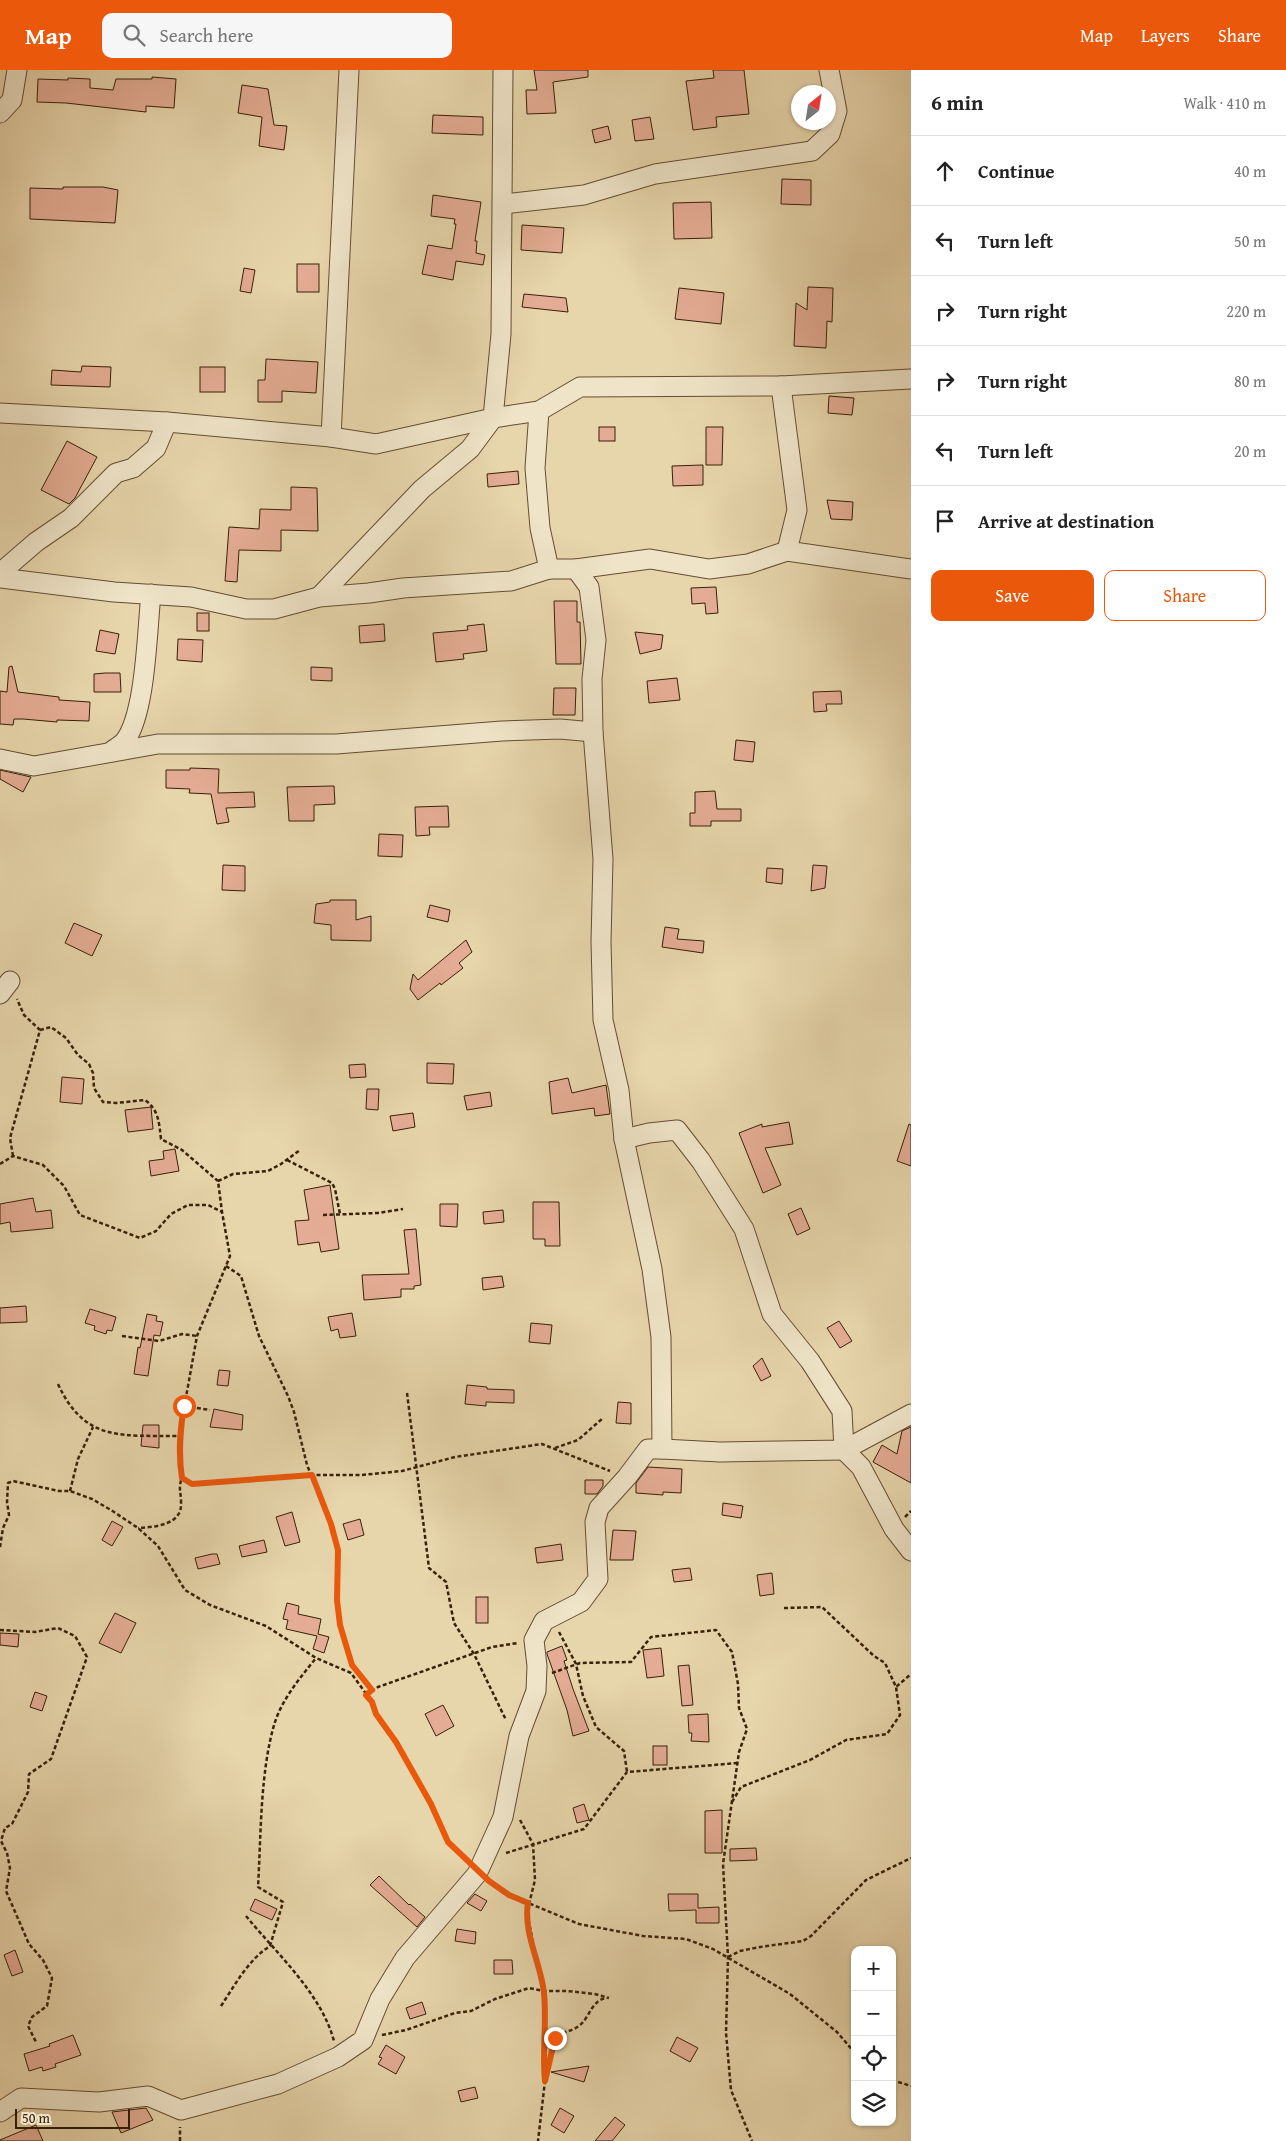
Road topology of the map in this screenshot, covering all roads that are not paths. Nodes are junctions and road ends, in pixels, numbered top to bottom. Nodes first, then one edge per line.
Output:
1 (16, 70) edge
2 (349, 70) edge
3 (503, 70) edge
4 (829, 70) edge
5 (0, 113) edge
6 (503, 204) junction
7 (911, 379) edge
8 (781, 386) junction
9 (539, 411) junction
10 (0, 413) edge
11 (493, 418) junction
12 (167, 422) junction
13 (331, 437) junction
14 (787, 551) junction
15 (549, 569) junction
16 (576, 569) junction
17 (911, 569) edge
18 (0, 573) edge
19 (0, 578) edge
20 (151, 594) junction
21 (319, 597) junction
22 (593, 732) junction
23 (112, 751) junction
24 (0, 759) edge
25 (624, 1139) junction
26 (911, 1414) edge
27 (662, 1449) junction
28 (844, 1450) junction
29 (911, 1551) edge
30 (0, 2112) edge

1 - 5 street
2 - 13 street
3 - 6 street
4 - 6 street
6 - 11 street
7 - 8 street
8 - 9 street
8 - 14 street
9 - 11 street
9 - 15 street
10 - 12 street
11 - 13 street
11 - 21 street
12 - 13 street
12 - 18 street
14 - 16 street
14 - 17 street
15 - 16 street
15 - 21 street
16 - 22 street
19 - 20 street
20 - 21 street
20 - 23 street
22 - 23 street
22 - 25 street
23 - 24 street
25 - 27 street
25 - 28 street
26 - 28 street
27 - 28 street
27 - 30 street
28 - 29 street

